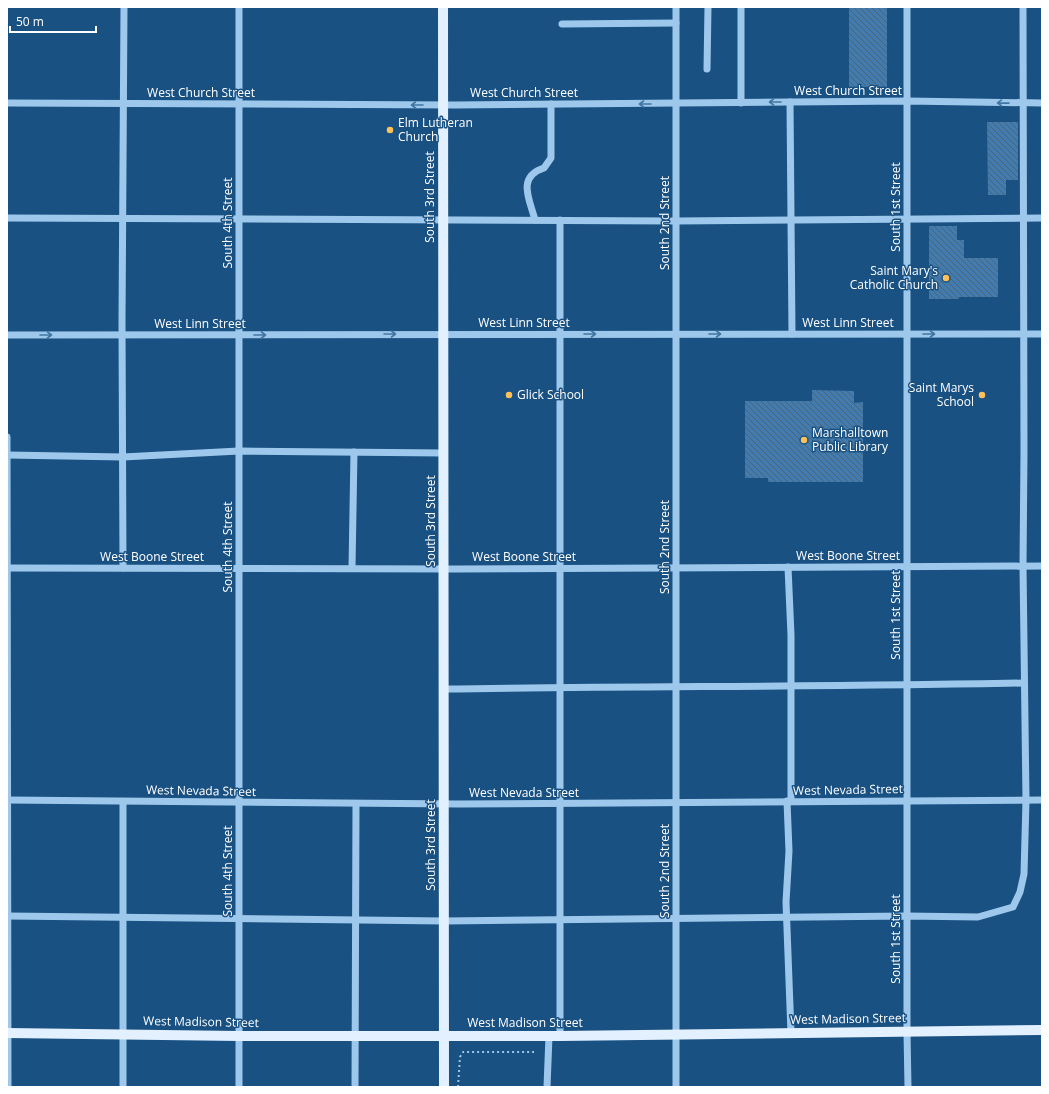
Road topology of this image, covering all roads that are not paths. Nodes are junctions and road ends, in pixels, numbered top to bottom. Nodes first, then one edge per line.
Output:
1 (124, 7) edge
2 (239, 7) edge
3 (443, 7) edge
4 (676, 7) edge
5 (708, 7) edge
6 (741, 7) edge
7 (907, 7) edge
8 (1023, 7) edge
9 (676, 23) junction
10 (562, 24) dead end
11 (707, 69) dead end
12 (907, 101) junction
13 (790, 102) junction
14 (7, 103) edge
15 (676, 103) junction
16 (741, 103) junction
17 (1023, 103) junction
18 (1042, 103) edge
19 (124, 104) junction
20 (239, 104) junction
21 (443, 104) junction
22 (551, 104) junction
23 (7, 218) edge
24 (907, 218) junction
25 (1023, 218) junction
26 (1042, 218) edge
27 (123, 219) junction
28 (239, 219) junction
29 (443, 219) junction
30 (791, 219) junction
31 (535, 220) junction
32 (560, 220) junction
33 (676, 221) junction
34 (443, 334) junction
35 (560, 334) junction
36 (676, 334) junction
37 (792, 334) junction
38 (907, 334) junction
39 (1023, 334) junction
40 (1042, 334) edge
41 (7, 335) edge
42 (122, 335) junction
43 (239, 335) junction
44 (7, 437) edge
45 (239, 451) junction
46 (354, 452) junction
47 (444, 453) junction
48 (7, 455) edge
49 (122, 457) junction
50 (1022, 566) junction
51 (1042, 566) edge
52 (788, 567) junction
53 (907, 567) junction
54 (7, 568) edge
55 (123, 568) junction
56 (239, 568) junction
57 (352, 568) junction
58 (444, 568) junction
59 (560, 568) junction
60 (676, 568) junction
61 (1024, 683) junction
62 (907, 685) junction
63 (676, 686) junction
64 (792, 686) junction
65 (560, 688) junction
66 (444, 689) junction
67 (7, 800) edge
68 (907, 800) junction
69 (1026, 800) junction
70 (1042, 800) edge
71 (789, 801) junction
72 (123, 802) junction
73 (239, 803) junction
74 (676, 803) junction
75 (356, 804) junction
76 (444, 804) junction
77 (560, 804) junction
78 (7, 916) edge
79 (907, 916) junction
80 (788, 917) junction
81 (123, 918) junction
82 (676, 918) junction
83 (239, 919) junction
84 (355, 920) junction
85 (560, 920) junction
86 (444, 921) junction
87 (1042, 1030) edge
88 (907, 1032) junction
89 (7, 1033) edge
90 (791, 1033) junction
91 (123, 1034) junction
92 (444, 1035) junction
93 (676, 1035) junction
94 (239, 1036) junction
95 (355, 1036) junction
96 (549, 1036) junction
97 (560, 1036) junction
98 (8, 1087) edge
99 (123, 1087) edge
100 (239, 1087) edge
101 (355, 1087) edge
102 (444, 1087) edge
103 (547, 1087) edge
104 (676, 1087) edge
105 (908, 1087) edge

1 - 19 street
2 - 20 street, South 4th Street
3 - 21 main road, South 3rd Street
4 - 9 street, South 2nd Street
5 - 11 street
6 - 16 street
7 - 12 street, South 1st Street
8 - 17 street
9 - 10 street
9 - 15 street, South 2nd Street
12 - 13 street, West Church Street
17 -> 12 street, West Church Street
12 - 24 street, South 1st Street
13 -> 16 street, West Church Street
13 - 30 street
14 - 19 street, West Church Street
15 - 16 street, West Church Street
15 -> 22 street, West Church Street
15 - 33 street, South 2nd Street
17 - 18 street, West Church Street
17 - 25 street
19 - 20 street, West Church Street
19 - 27 street
21 -> 20 street, West Church Street
20 - 28 street, South 4th Street
21 - 22 street, West Church Street
21 - 29 main road, South 3rd Street
22 - 31 street
23 - 27 street
24 - 25 street
24 - 30 street
24 - 38 street, South 1st Street
25 - 26 street
25 - 39 street
27 - 28 street
27 - 42 street
28 - 29 street
28 - 43 street, South 4th Street
29 - 31 street
29 - 34 main road, South 3rd Street
30 - 33 street
30 - 37 street
31 - 32 street
32 - 33 street
32 - 35 street
33 - 36 street, South 2nd Street
34 - 35 street, West Linn Street
43 -> 34 street, West Linn Street
34 - 47 main road, South 3rd Street
35 -> 36 street, West Linn Street
35 - 59 street
36 -> 37 street, West Linn Street
36 - 60 street, South 2nd Street
37 - 38 street, West Linn Street
38 -> 39 street, West Linn Street
38 - 53 street, South 1st Street
39 - 40 street, West Linn Street
39 - 50 street
41 -> 42 street, West Linn Street
42 - 43 street, West Linn Street
42 - 49 street
43 - 45 street, South 4th Street
44 - 48 street
45 - 46 street
45 - 49 street
45 - 56 street, South 4th Street
46 - 47 street
46 - 57 street
47 - 58 main road, South 3rd Street
48 - 49 street
48 - 54 street
49 - 55 street
50 - 51 street, West Boone Street
50 - 53 street, West Boone Street
50 - 61 street
52 - 53 street, West Boone Street
52 - 60 street, West Boone Street
52 - 64 street
53 - 62 street, South 1st Street
54 - 55 street, West Boone Street
54 - 67 street
55 - 56 street, West Boone Street
56 - 57 street, West Boone Street
56 - 73 street, South 4th Street
57 - 58 street, West Boone Street
58 - 59 street, West Boone Street
58 - 66 main road, South 3rd Street
59 - 60 street, West Boone Street
59 - 65 street
60 - 63 street, South 2nd Street
61 - 62 street
61 - 69 street
62 - 64 street
62 - 68 street, South 1st Street
63 - 64 street
63 - 65 street
63 - 74 street, South 2nd Street
64 - 71 street
65 - 66 street
65 - 77 street
66 - 76 main road, South 3rd Street
67 - 72 street, West Nevada Street
67 - 78 street
68 - 69 street, West Nevada Street
68 - 71 street, West Nevada Street
68 - 79 street, South 1st Street
69 - 70 street, West Nevada Street
69 - 79 street
71 - 74 street, West Nevada Street
71 - 80 street
72 - 73 street, West Nevada Street
72 - 81 street
73 - 75 street, West Nevada Street
73 - 83 street, South 4th Street
74 - 77 street, West Nevada Street
74 - 82 street, South 2nd Street
75 - 76 street, West Nevada Street
75 - 84 street
76 - 77 street, West Nevada Street
76 - 86 main road, South 3rd Street
77 - 85 street
78 - 81 street
78 - 89 street
79 - 80 street
79 - 88 street, South 1st Street
80 - 82 street
80 - 90 street
81 - 83 street
81 - 91 street
82 - 85 street
82 - 93 street, South 2nd Street
83 - 84 street
83 - 94 street, South 4th Street
84 - 86 street
84 - 95 street
85 - 86 street
85 - 97 street
86 - 92 main road, South 3rd Street
87 - 88 main road, West Madison Street
88 - 90 main road, West Madison Street
88 - 105 street, South 1st Street
89 - 91 main road, West Madison Street
89 - 98 street
90 - 93 main road, West Madison Street
91 - 94 main road, West Madison Street
91 - 99 street
92 - 95 main road, West Madison Street
92 - 96 main road, West Madison Street
92 - 102 main road, South 3rd Street
93 - 97 main road, West Madison Street
93 - 104 street, South 2nd Street
94 - 95 main road, West Madison Street
94 - 100 street, South 4th Street
95 - 101 street
96 - 97 main road, West Madison Street
96 - 103 street

